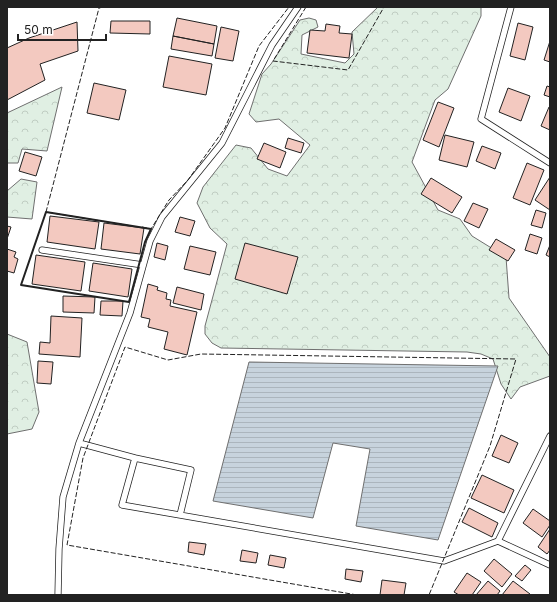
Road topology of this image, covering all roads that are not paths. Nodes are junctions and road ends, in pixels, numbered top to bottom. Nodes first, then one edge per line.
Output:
1 (298, 7) edge
2 (511, 7) edge
3 (550, 163) edge
4 (42, 250) dead end
5 (143, 265) junction
6 (550, 436) edge
7 (79, 443) junction
8 (135, 458) junction
9 (180, 515) junction
10 (498, 541) junction
11 (550, 565) edge
12 (58, 595) edge

1 - 5 lane
2 - 3 lane
4 - 5 lane
5 - 7 lane
6 - 10 lane
7 - 8 lane
7 - 12 lane
8 - 9 lane
8 - 9 lane
9 - 10 lane
10 - 11 lane

